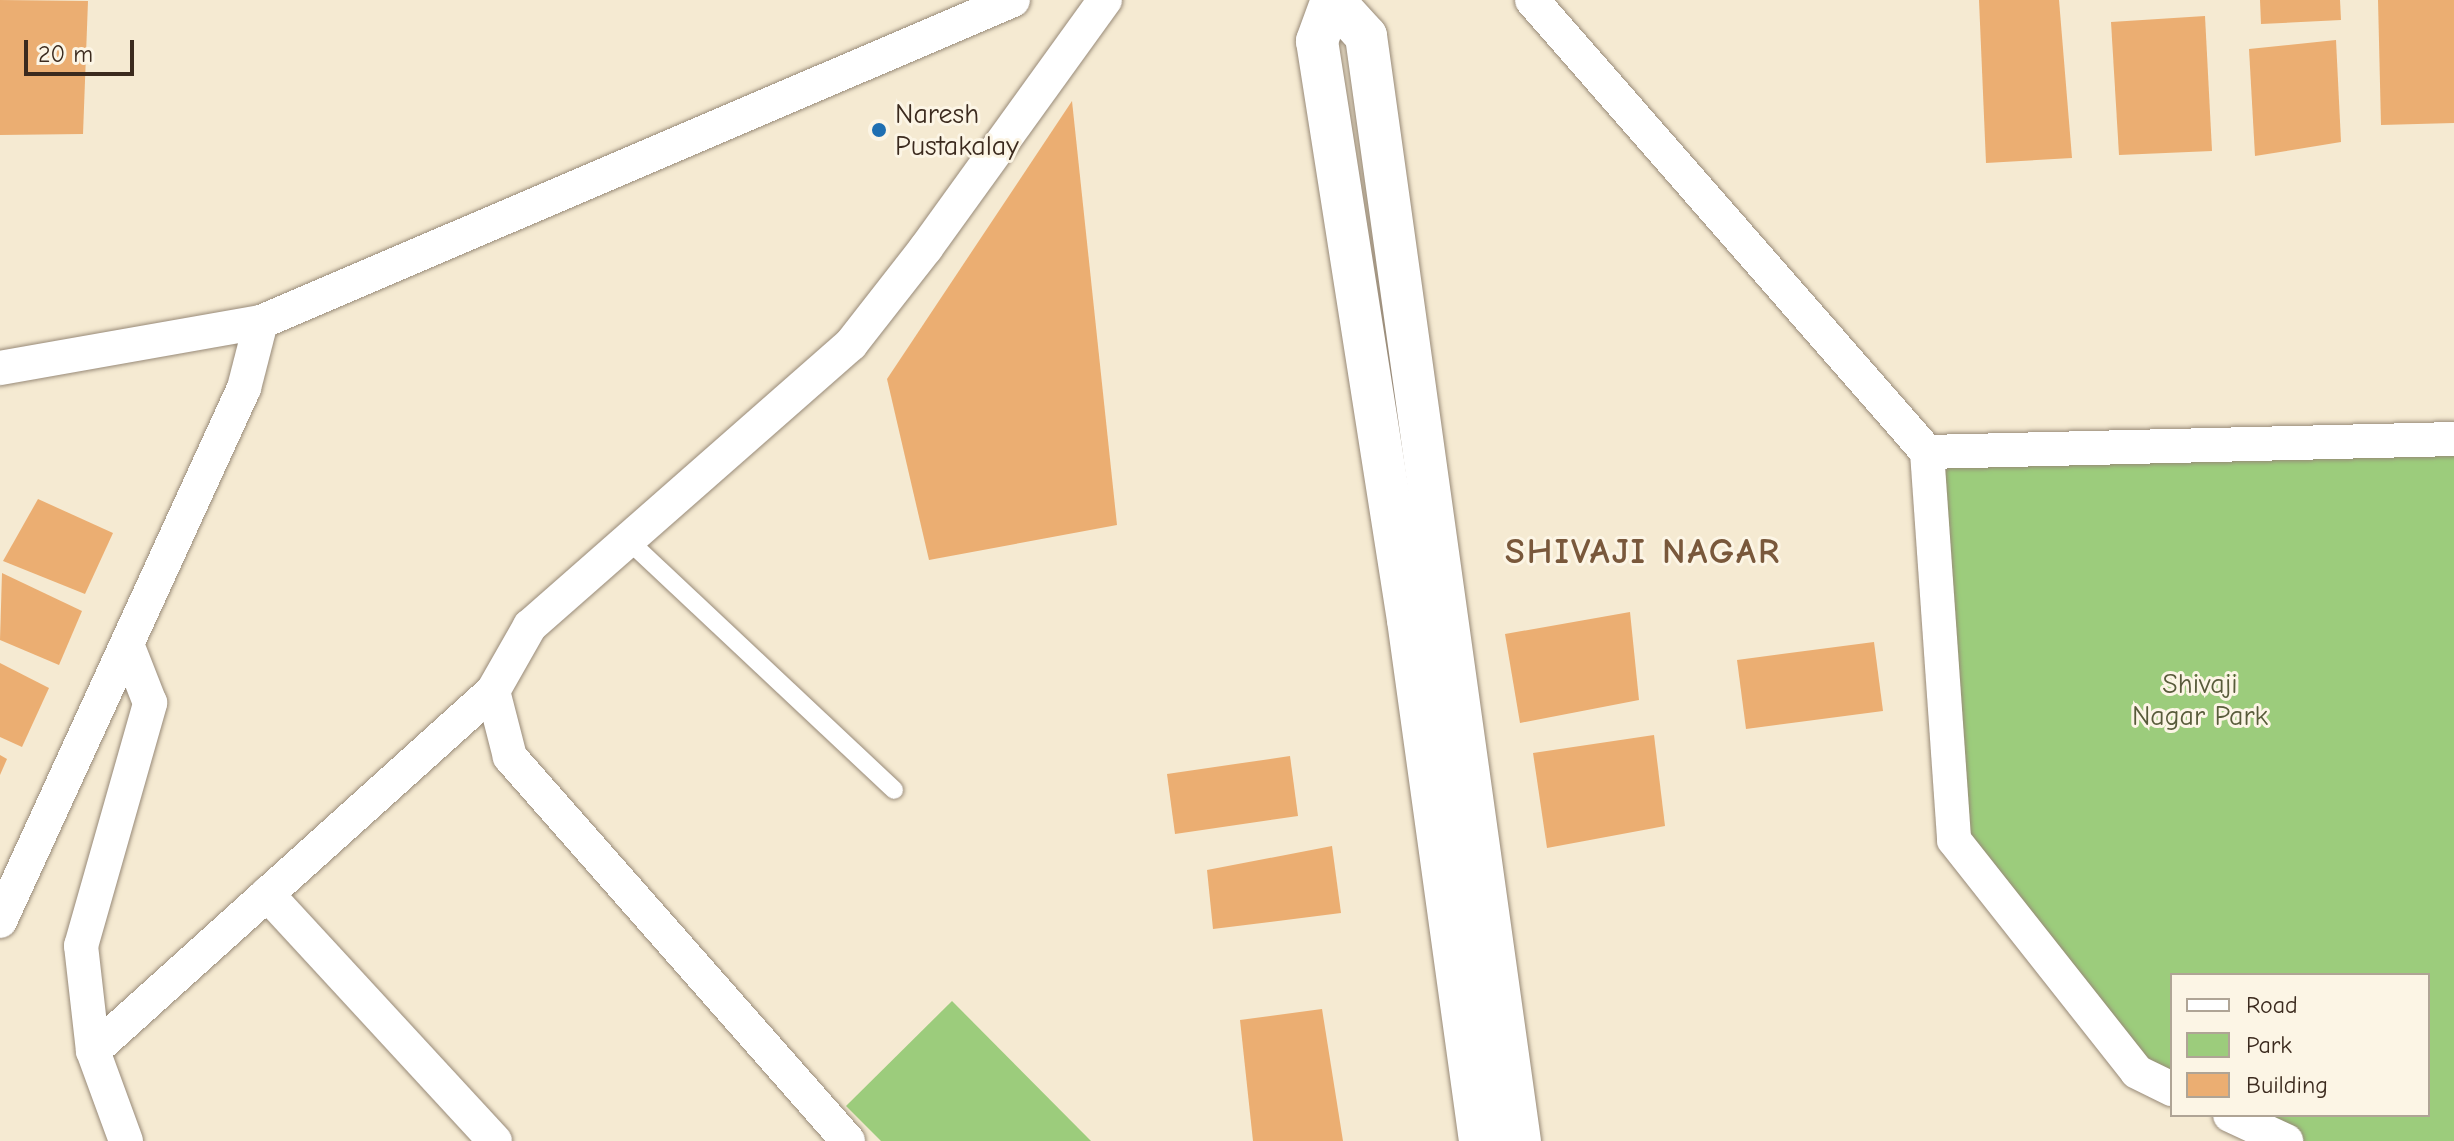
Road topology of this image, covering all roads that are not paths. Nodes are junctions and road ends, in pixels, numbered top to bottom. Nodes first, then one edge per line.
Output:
1 (1013, 0) edge
2 (1105, 0) edge
3 (1332, 0) edge
4 (1532, 0) edge
5 (261, 322) junction
6 (0, 368) edge
7 (2454, 439) edge
8 (1927, 452) junction
9 (628, 540) junction
10 (127, 644) junction
11 (493, 691) junction
12 (894, 790) dead end
13 (267, 894) junction
14 (0, 921) edge
15 (93, 1051) junction
16 (2170, 1088) edge
17 (2234, 1117) edge
18 (126, 1141) edge
19 (495, 1141) edge
20 (848, 1141) edge
21 (1480, 1141) edge
22 (1520, 1141) edge
23 (2286, 1141) edge

1 - 5 street
2 - 9 street
3 - 21 street
3 - 22 street
4 - 8 street
5 - 6 street
5 - 10 street
7 - 8 street
8 - 16 street
9 - 11 street
9 - 12 lane
10 - 14 street
10 - 15 street
11 - 13 street
11 - 20 street
13 - 15 street
13 - 19 street
15 - 18 street
17 - 23 street

